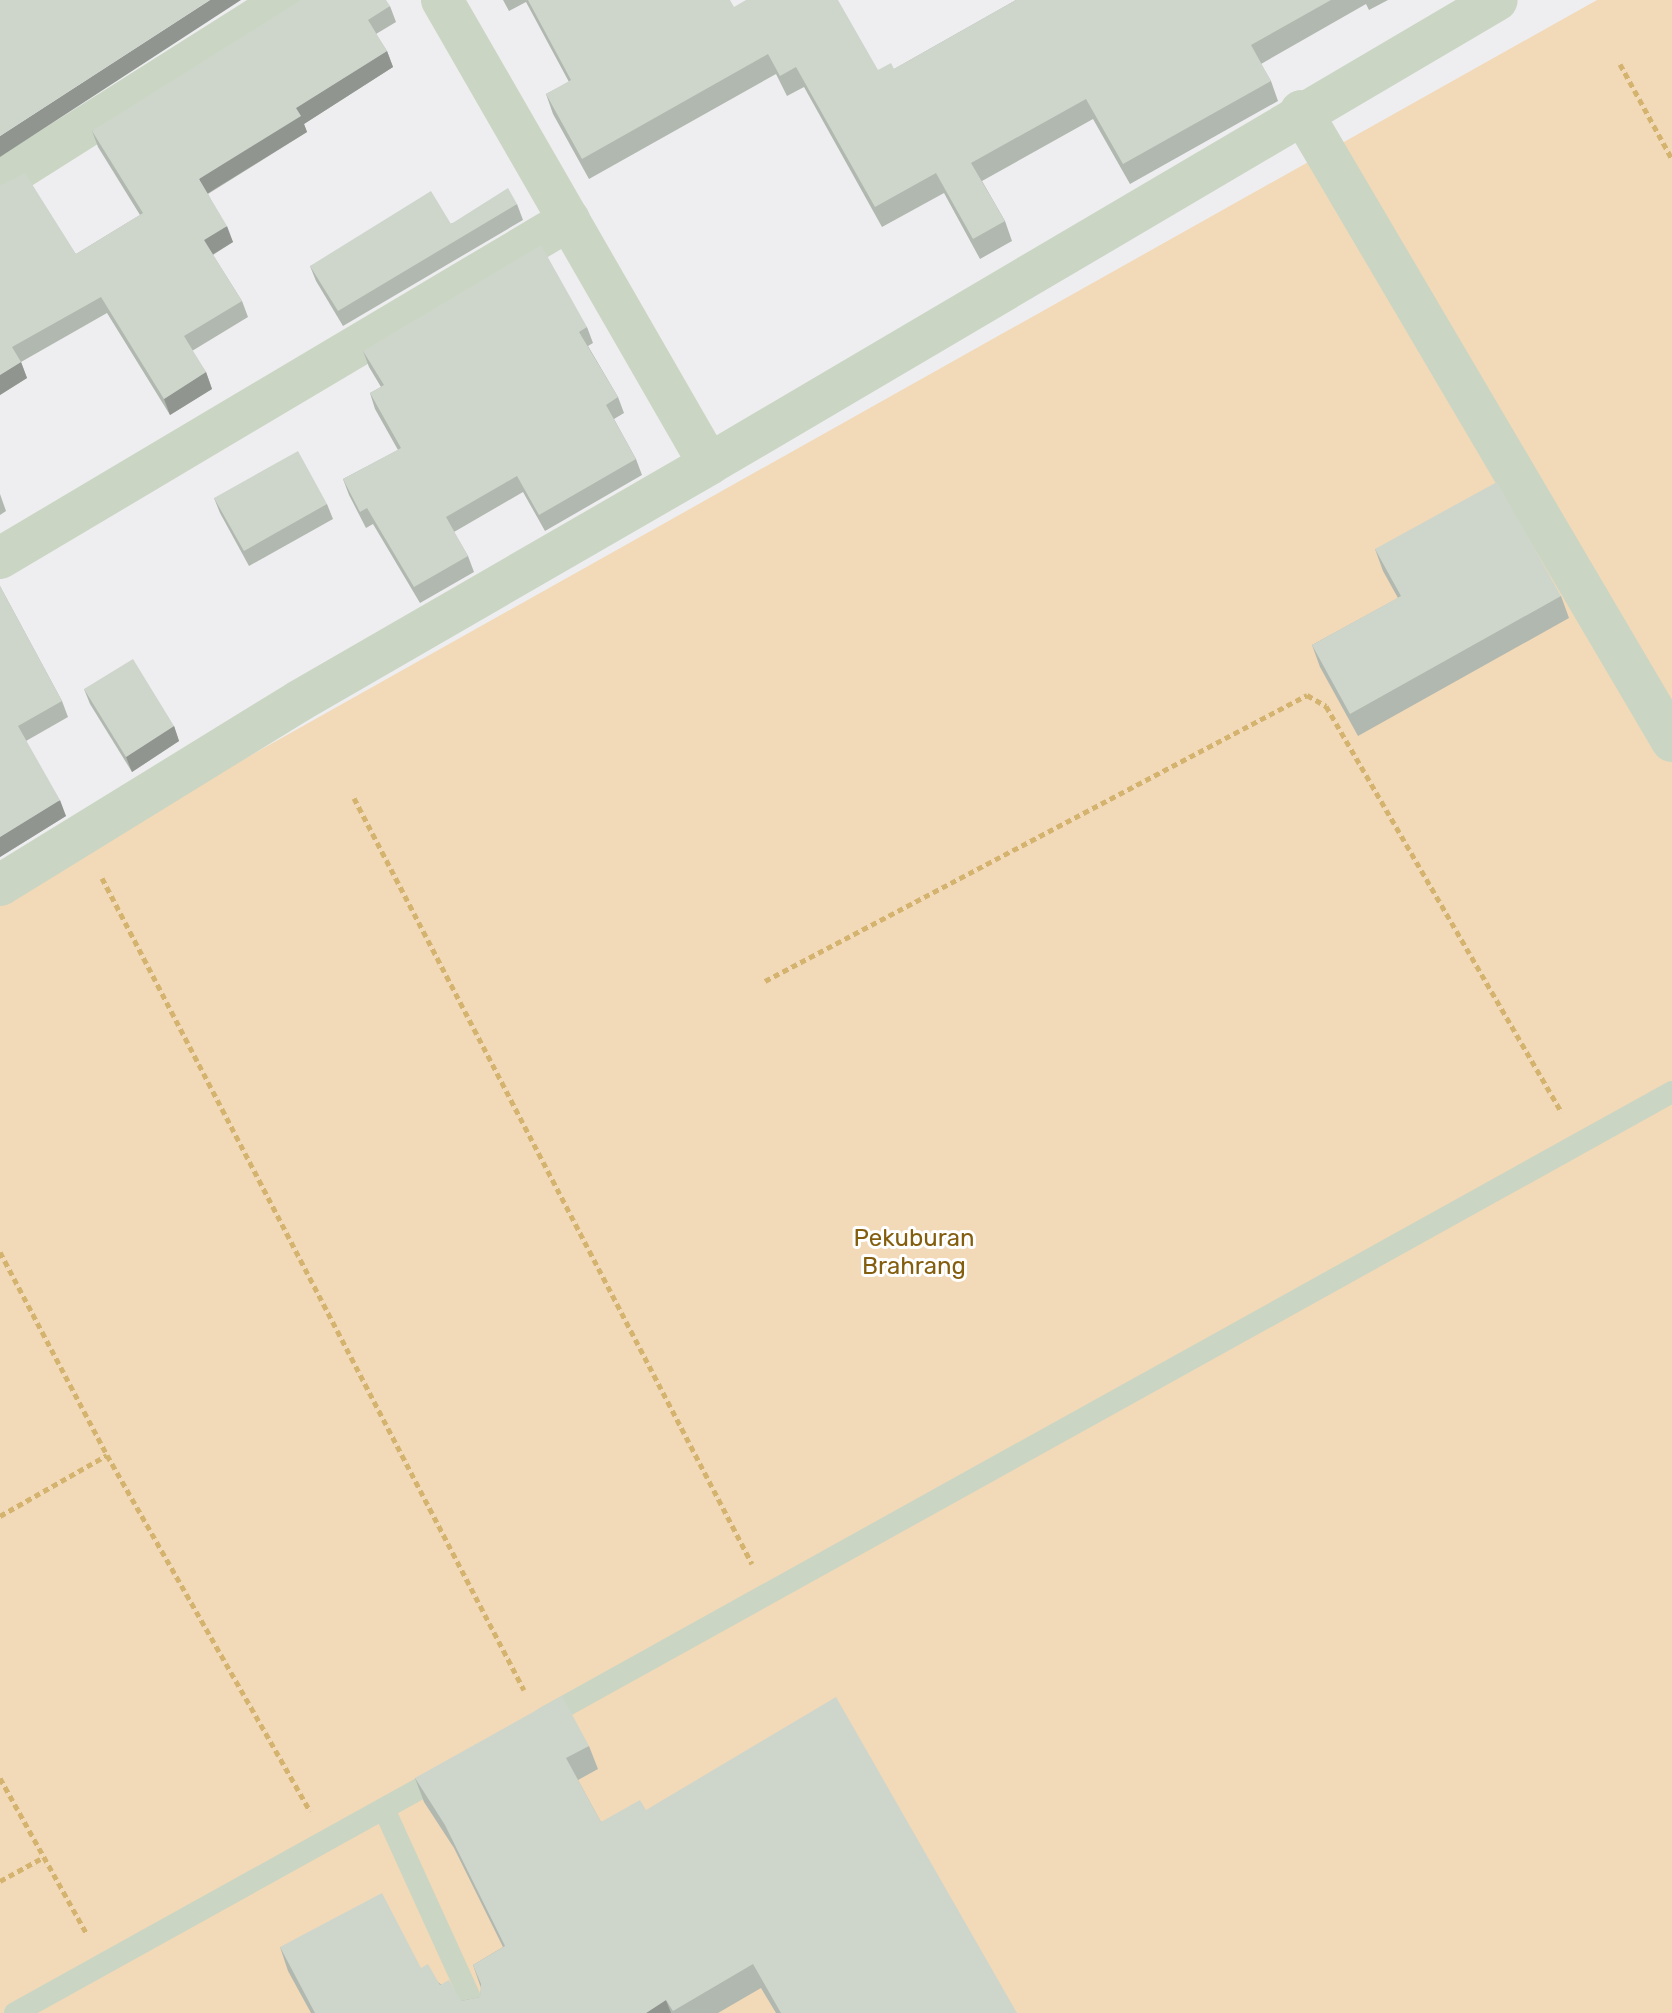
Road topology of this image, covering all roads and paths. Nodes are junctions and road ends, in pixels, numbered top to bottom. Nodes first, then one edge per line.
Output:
1 (286, 0) edge
2 (442, 0) edge
3 (1497, 0) edge
4 (1620, 64) dead end
5 (1301, 111) junction
6 (1672, 159) edge
7 (0, 181) edge
8 (569, 220) junction
9 (709, 464) junction
10 (0, 558) edge
11 (1672, 741) edge
12 (354, 798) dead end
13 (102, 878) dead end
14 (0, 885) edge
15 (765, 981) dead end
16 (1672, 1092) edge
17 (1579, 1141) junction
18 (0, 1252) edge
19 (107, 1455) junction
20 (0, 1516) edge
21 (767, 1593) junction
22 (534, 1724) joint
23 (462, 1765) edge
24 (0, 1778) edge
25 (384, 1809) junction
26 (326, 1840) junction
27 (44, 1857) junction
28 (0, 1881) edge
29 (103, 1964) junction
30 (15, 2013) edge
31 (477, 2013) edge

1 - 7 street
2 - 8 street
3 - 5 street
4 - 6 path
5 - 9 street
5 - 11 street
8 - 9 street
8 - 10 street
9 - 14 street
12 - 21 path
13 - 22 path
15 - 17 path
16 - 17 lane
17 - 21 lane
18 - 19 path
19 - 20 path
19 - 26 path
21 - 22 lane
23 - 25 lane
24 - 27 path
25 - 26 lane
25 - 31 lane
26 - 29 lane
27 - 28 path
27 - 29 path
29 - 30 lane

